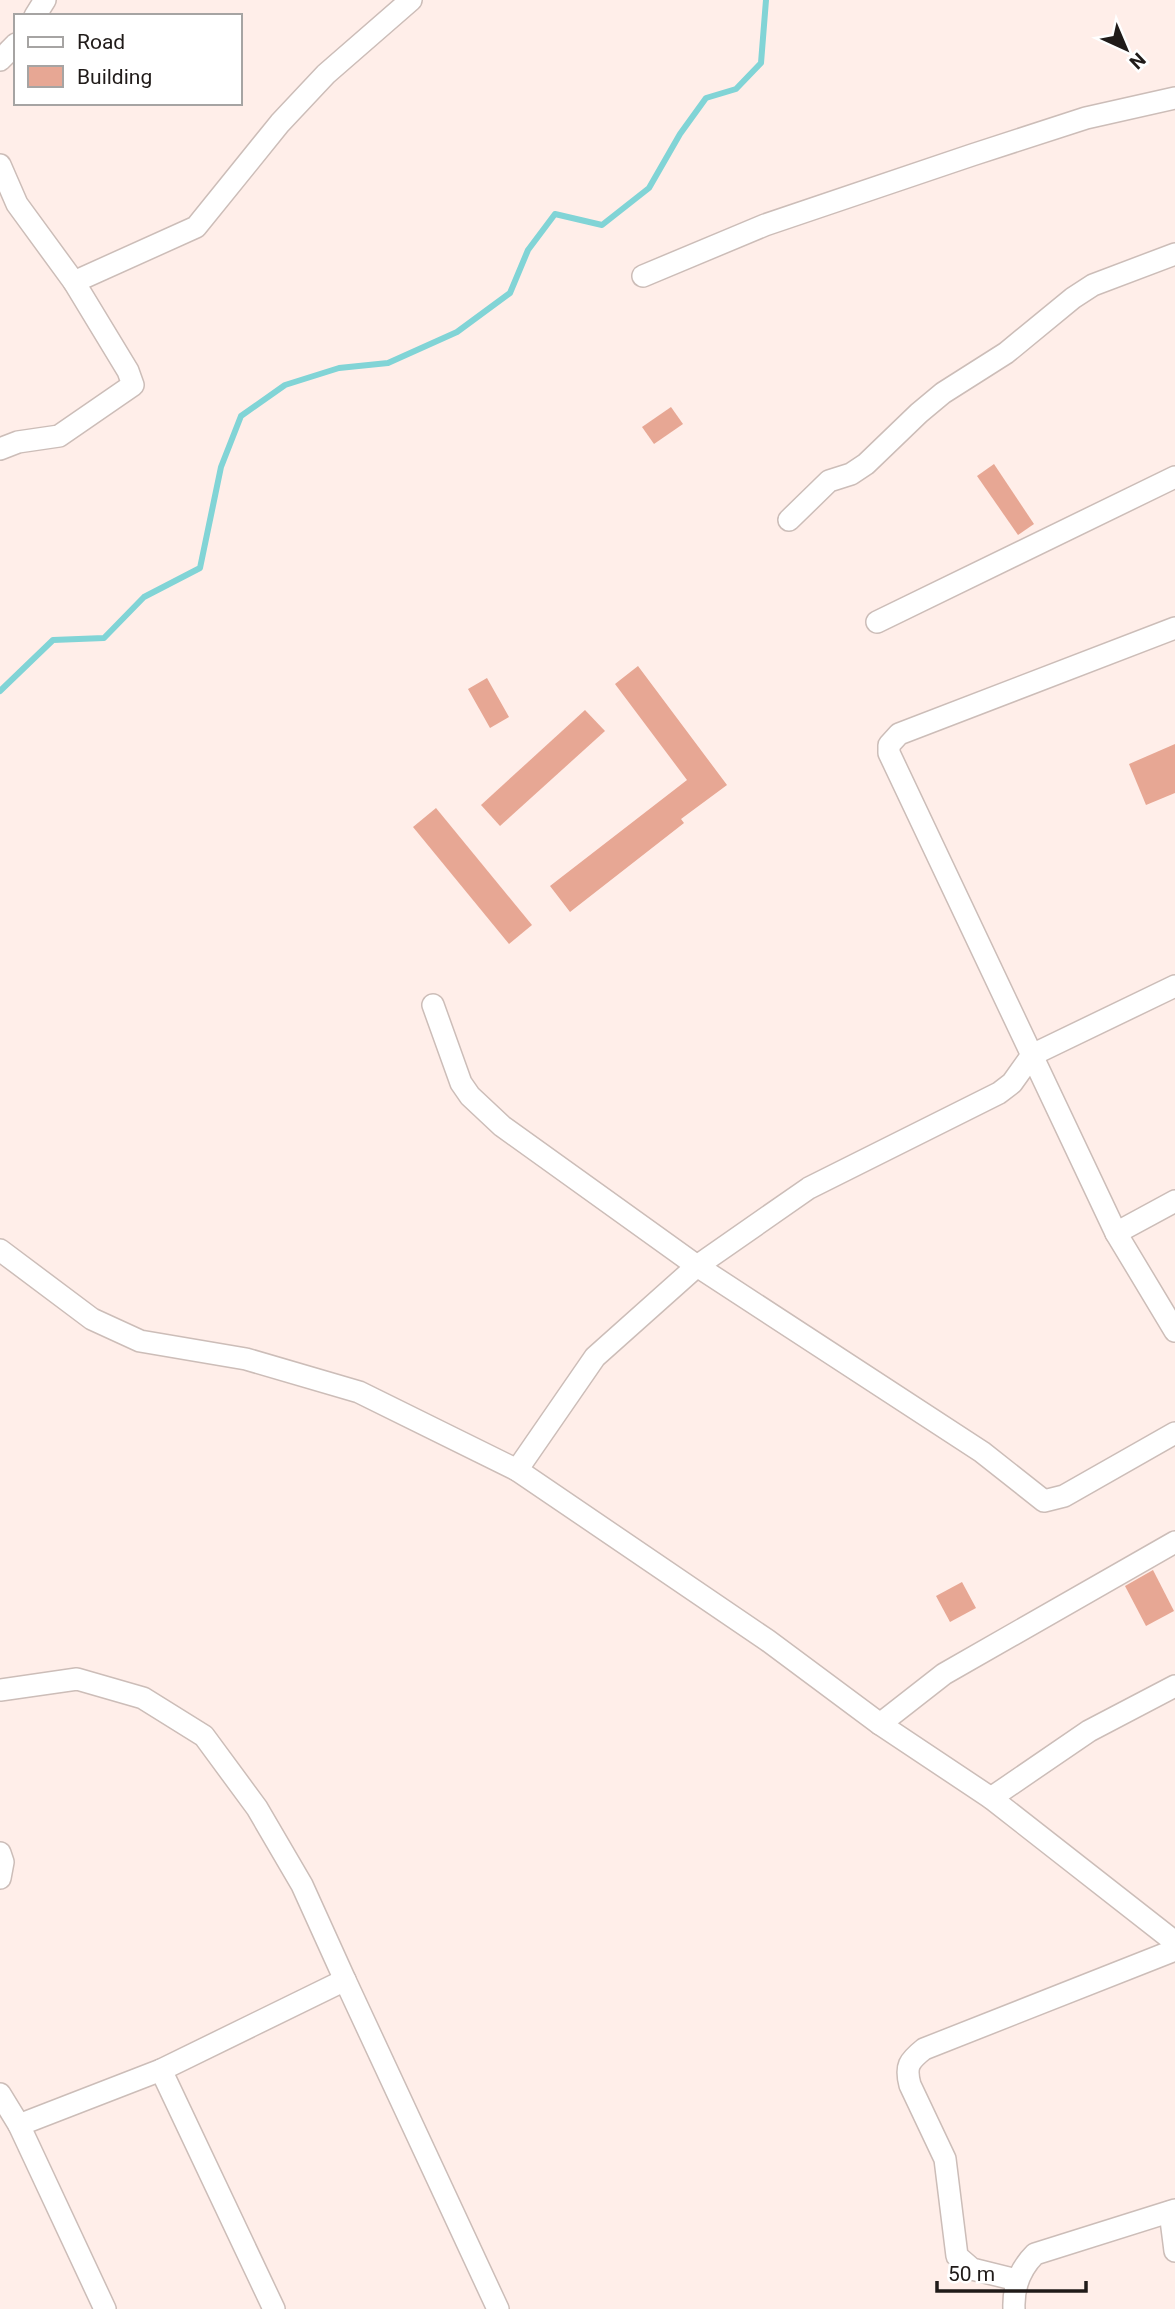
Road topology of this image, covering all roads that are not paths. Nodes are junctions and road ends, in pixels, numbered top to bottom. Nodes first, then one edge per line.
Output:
1 (411, 0) edge
2 (14, 46) edge
3 (0, 60) edge
4 (1175, 98) edge
5 (0, 165) edge
6 (1175, 254) edge
7 (643, 276) dead end
8 (74, 282) junction
9 (0, 449) edge
10 (1175, 477) edge
11 (789, 520) dead end
12 (877, 622) dead end
13 (1175, 628) edge
14 (1175, 986) edge
15 (433, 1005) dead end
16 (1032, 1055) junction
17 (1175, 1201) edge
18 (1116, 1233) junction
19 (0, 1250) edge
20 (697, 1266) junction
21 (1175, 1331) edge
22 (1175, 1433) edge
23 (517, 1470) junction
24 (1175, 1542) edge
25 (1175, 1686) edge
26 (0, 1690) edge
27 (880, 1724) junction
28 (991, 1798) junction
29 (0, 1853) edge
30 (0, 1878) edge
31 (1175, 1942) edge
32 (1175, 1950) edge
33 (345, 1980) junction
34 (161, 2070) junction
35 (0, 2094) edge
36 (19, 2125) junction
37 (1172, 2211) edge
38 (1175, 2251) edge
39 (1017, 2280) junction
40 (105, 2309) edge
41 (274, 2309) edge
42 (498, 2309) edge
43 (1014, 2309) edge

1 - 8 street
2 - 3 street
4 - 7 street
5 - 8 street
6 - 11 street
8 - 9 street
10 - 12 street
13 - 16 street
14 - 16 street
15 - 20 street
16 - 18 street
16 - 20 street
17 - 18 street
18 - 21 street
19 - 23 street
20 - 22 street
20 - 23 street
23 - 27 street
24 - 27 street
25 - 28 street
26 - 33 street
27 - 28 street
28 - 31 street
29 - 30 street
32 - 39 street
33 - 34 street
33 - 42 street
34 - 36 street
34 - 41 street
35 - 36 street
36 - 40 street
37 - 38 street
37 - 39 street
39 - 43 street

